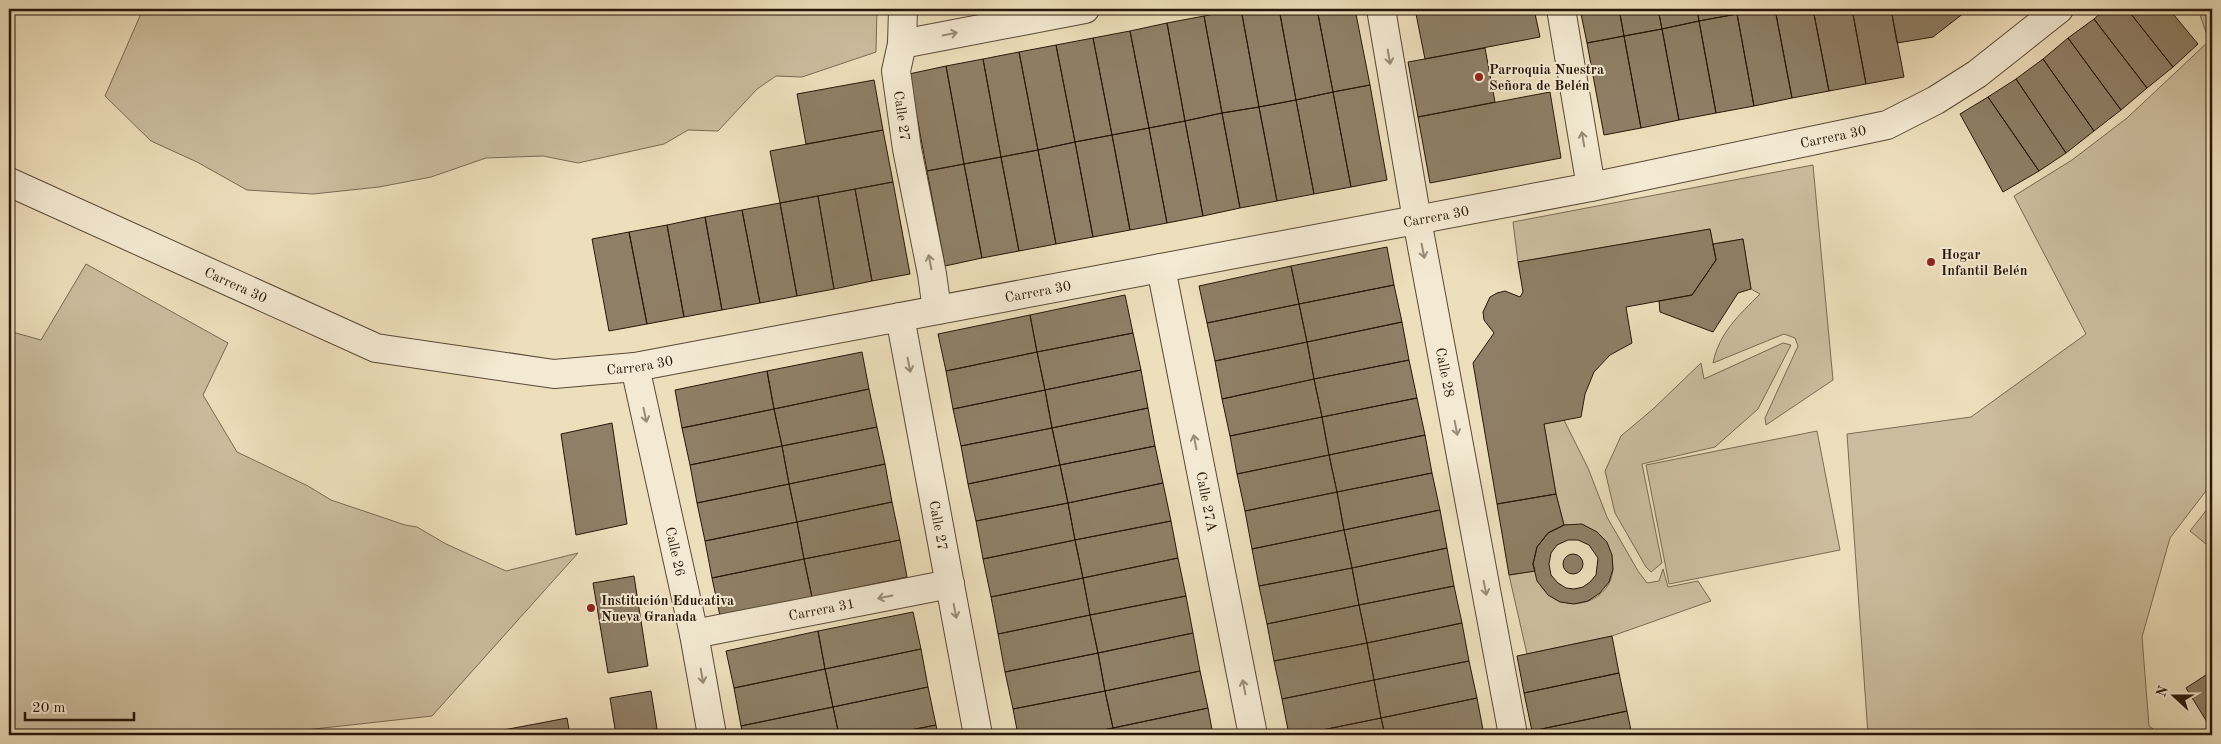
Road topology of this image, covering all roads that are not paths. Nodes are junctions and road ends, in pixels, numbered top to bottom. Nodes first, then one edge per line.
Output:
1 (903, 9) edge
2 (1084, 9) edge
3 (1381, 9) edge
4 (1561, 9) edge
5 (2059, 9) edge
6 (902, 44) junction
7 (9, 182) edge
8 (1591, 187) junction
9 (1417, 220) junction
10 (1161, 268) junction
11 (937, 310) junction
12 (900, 317) junction
13 (635, 367) junction
14 (950, 584) junction
15 (694, 634) junction
16 (712, 735) edge
17 (978, 735) edge
18 (1253, 735) edge
19 (1513, 735) edge

1 - 6 street, Calle 27
6 -> 2 street
3 -> 9 street, Calle 28
8 -> 4 street
5 - 8 street, Carrera 30
11 -> 6 street, Calle 27
7 - 13 street, Carrera 30
8 - 9 street, Carrera 30
9 - 10 street, Carrera 30
9 -> 19 street, Calle 28
10 - 11 street, Carrera 30
18 -> 10 street, Calle 27A
11 - 12 street, Carrera 30
12 - 13 street, Carrera 30
12 -> 14 street, Calle 27
13 -> 15 street, Calle 26
14 -> 15 street, Carrera 31
14 -> 17 street, Calle 27
15 -> 16 street, Calle 26

